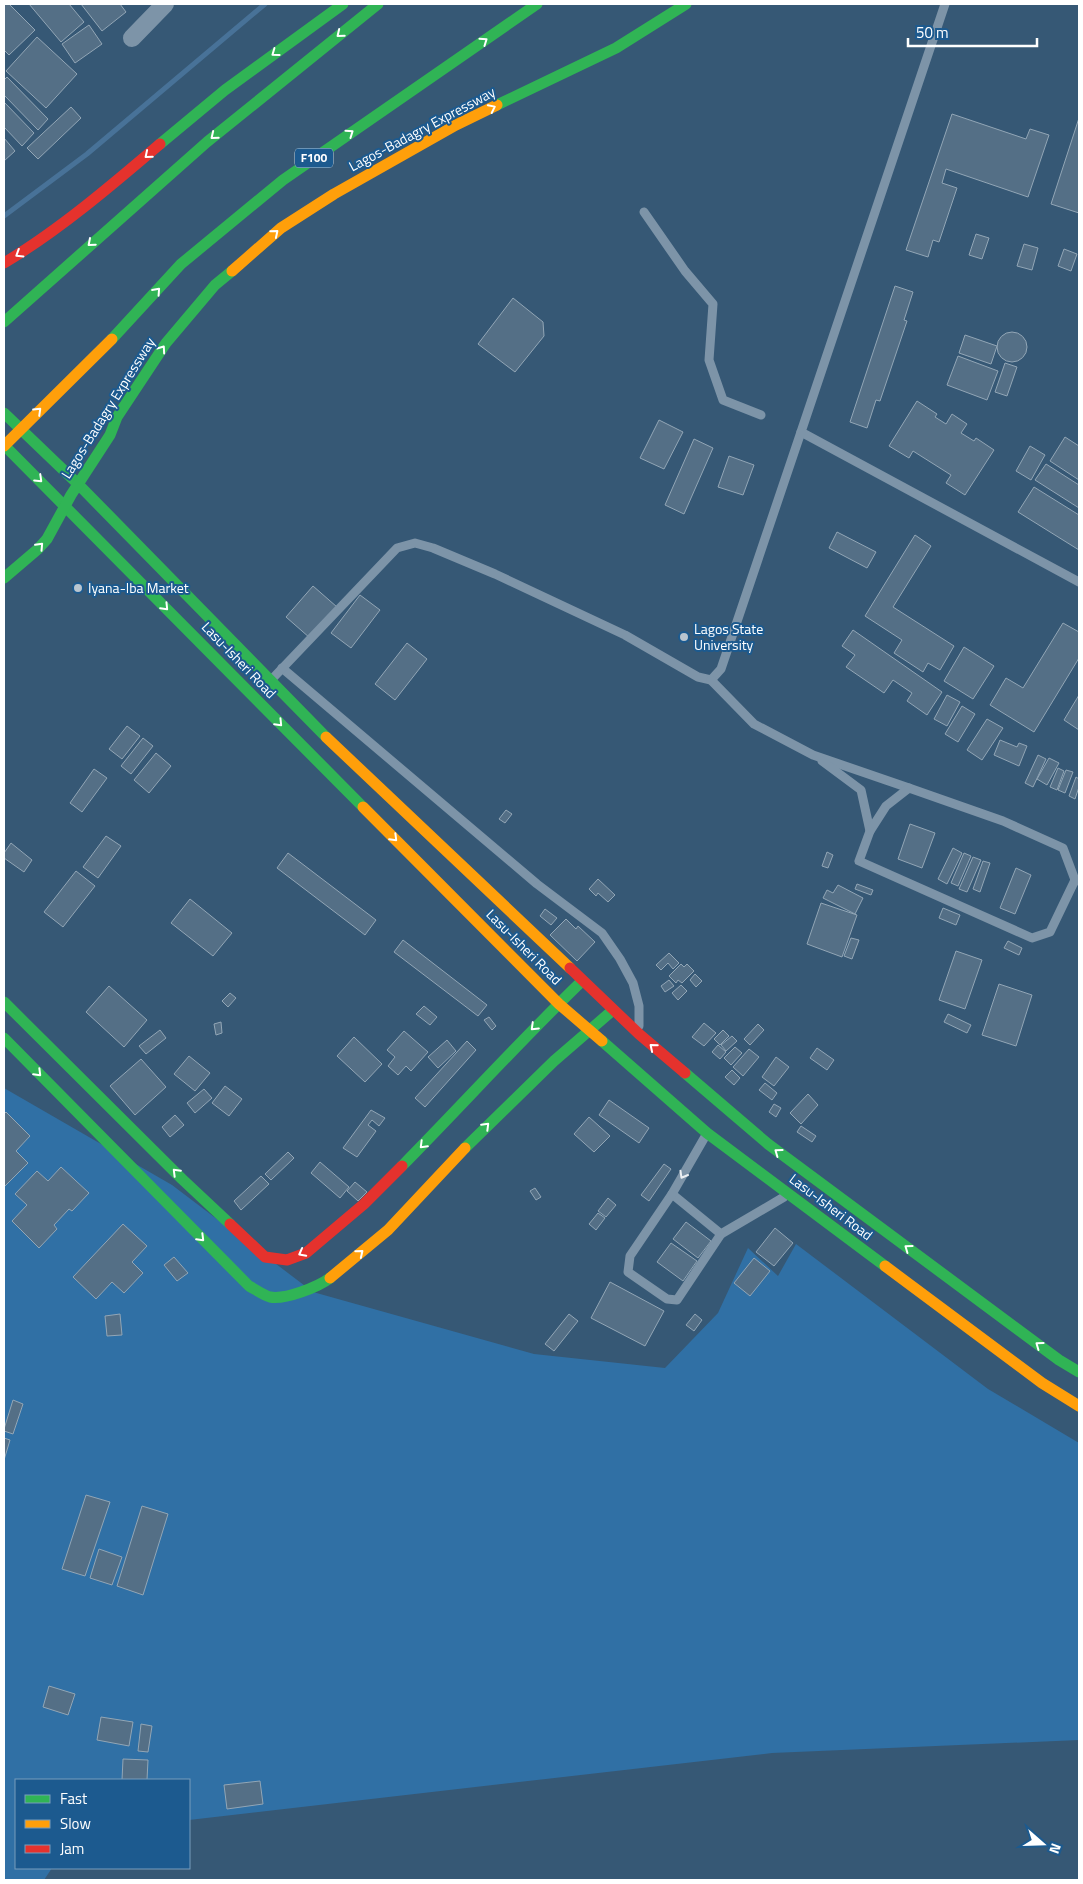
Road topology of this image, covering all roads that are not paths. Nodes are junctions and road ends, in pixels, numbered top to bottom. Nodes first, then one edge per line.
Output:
1 (164, 4) edge
2 (343, 4) edge
3 (378, 4) edge
4 (537, 4) edge
5 (686, 4) edge
6 (945, 4) edge
7 (132, 38) dead end
8 (644, 212) dead end
9 (4, 263) edge
10 (4, 322) edge
11 (4, 413) edge
12 (761, 415) dead end
13 (801, 432) junction
14 (4, 446) edge
15 (78, 484) junction
16 (66, 506) junction
17 (4, 578) edge
18 (1079, 582) edge
19 (282, 668) junction
20 (271, 680) junction
21 (711, 680) junction
22 (813, 755) junction
23 (909, 788) junction
24 (870, 831) junction
25 (1077, 880) edge
26 (582, 981) junction
27 (4, 1002) edge
28 (559, 1004) junction
29 (613, 1010) junction
30 (589, 1031) junction
31 (639, 1034) junction
32 (4, 1038) edge
33 (707, 1133) junction
34 (672, 1194) junction
35 (789, 1194) junction
36 (721, 1234) junction
37 (1079, 1372) edge
38 (1079, 1406) edge

1 - 7 street
2 -> 9 main road
3 -> 10 main road
14 -> 4 main road, Lagos-Badagry Expressway / F100, bridge
15 -> 5 main road, Lagos-Badagry Expressway
6 - 13 lane
8 - 12 lane
11 - 15 main road, Lasu-Isheri Road
13 - 18 lane
13 - 21 lane
14 -> 16 main road, Lasu-Isheri Road
15 - 16 main road, Lagos-Badagry Expressway
15 - 20 main road, Lasu-Isheri Road
17 -> 16 main road, Lagos-Badagry Expressway
16 -> 28 main road, Lasu-Isheri Road
19 - 20 lane
19 - 21 lane
19 - 31 lane
20 - 26 main road, Lasu-Isheri Road
21 - 22 lane
22 - 23 lane
22 - 24 lane
23 - 24 lane
23 - 25 lane
24 - 25 lane
26 - 28 main road
26 - 29 main road, Lasu-Isheri Road
28 -> 27 main road
28 - 30 main road, Lasu-Isheri Road
29 - 30 main road
29 - 31 main road, Lasu-Isheri Road
32 -> 30 main road
30 - 33 main road, Lasu-Isheri Road
37 -> 31 main road, Lasu-Isheri Road
33 -> 34 lane
33 - 35 main road, Lasu-Isheri Road
34 - 36 lane
34 - 36 lane
35 - 36 lane
35 - 38 main road, Lasu-Isheri Road

